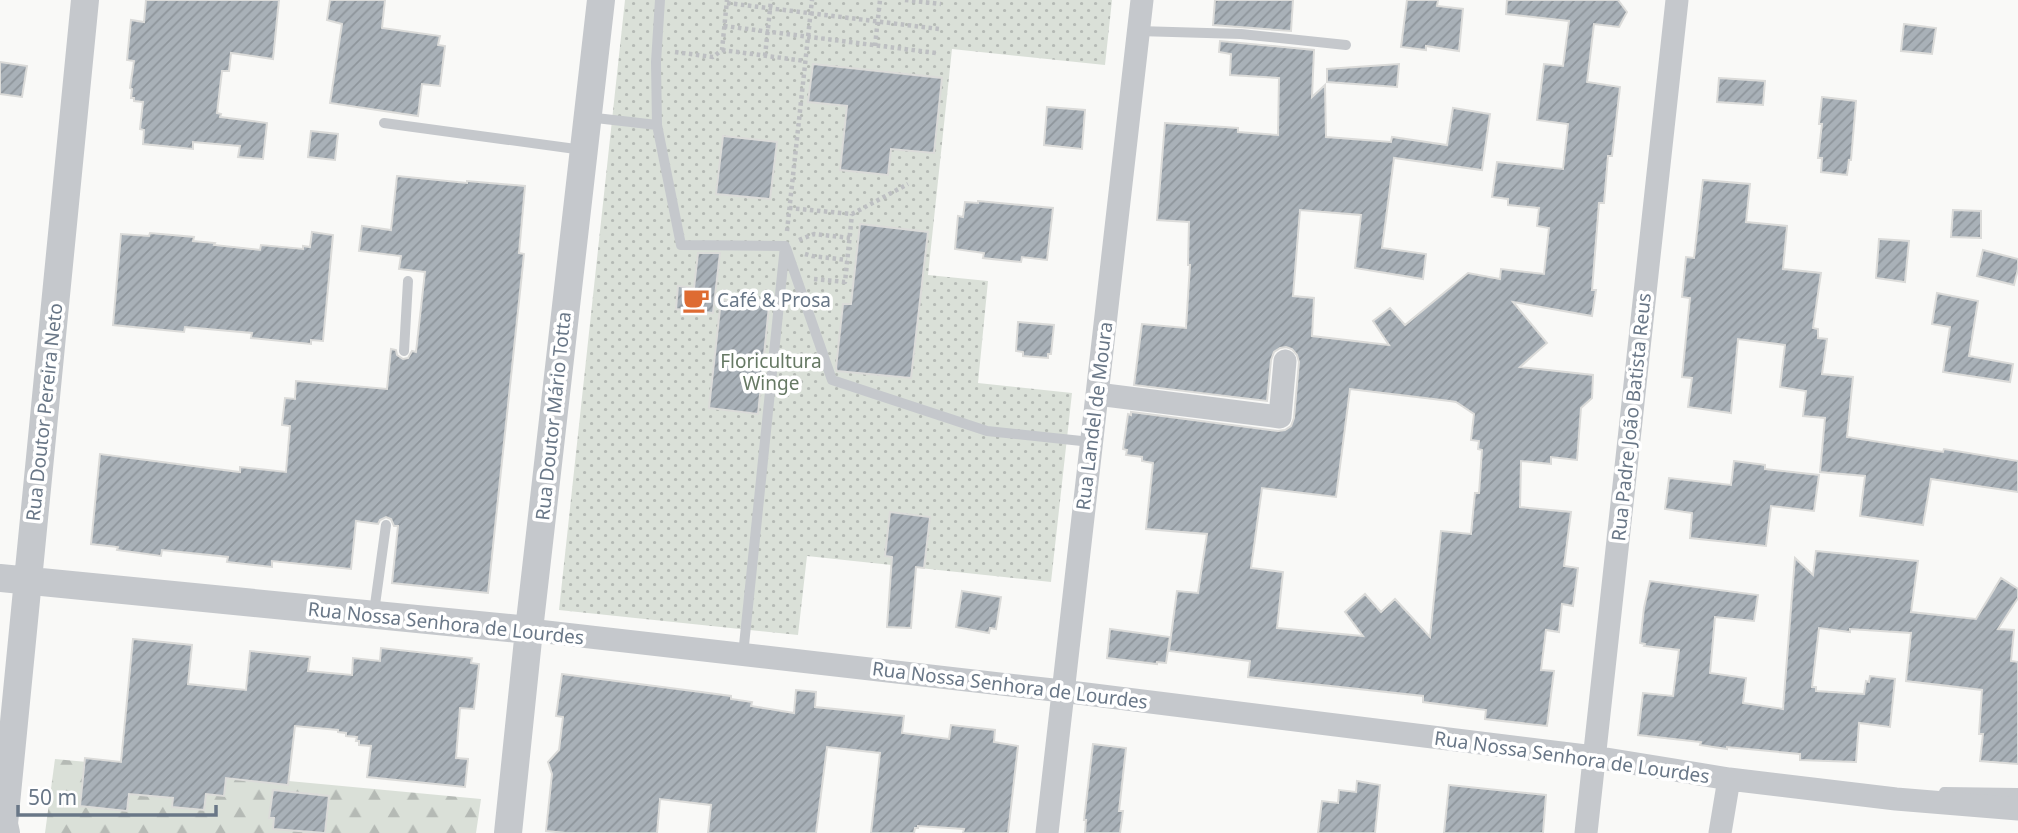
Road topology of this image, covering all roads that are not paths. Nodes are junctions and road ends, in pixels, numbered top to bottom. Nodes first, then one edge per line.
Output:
1 (85, 0) edge
2 (601, 0) edge
3 (660, 0) edge
4 (1142, 0) edge
5 (1677, 0) edge
6 (1138, 31) junction
7 (1346, 45) dead end
8 (587, 117) junction
9 (384, 123) dead end
10 (657, 125) junction
11 (584, 150) junction
12 (785, 246) junction
13 (408, 281) dead end
14 (404, 351) dead end
15 (1285, 361) dead end
16 (1097, 394) junction
17 (1091, 442) junction
18 (386, 525) dead end
19 (13, 580) edge
20 (374, 615) junction
21 (529, 630) junction
22 (743, 654) junction
23 (1062, 691) junction
24 (1594, 757) junction
25 (1729, 779) junction
26 (2018, 793) edge
27 (1896, 799) junction
28 (2018, 808) edge
29 (3, 828) edge
30 (508, 833) edge
31 (1047, 833) edge
32 (1586, 833) edge
33 (1720, 833) edge

1 - 19 street, Rua Doutor Pereira Neto
2 - 8 street, Rua Doutor Mário Totta
3 - 10 lane
4 - 6 street, Rua Landel de Moura
5 - 24 street, Rua Padre João Batista Reus
6 - 7 lane
6 - 16 street, Rua Landel de Moura
8 - 10 lane
8 - 11 street, Rua Doutor Mário Totta
9 - 11 lane
10 - 12 lane
11 - 21 street, Rua Doutor Mário Totta
12 - 17 lane
12 - 22 lane
13 - 14 lane
15 - 16 street
16 - 17 street, Rua Landel de Moura
17 - 23 street, Rua Landel de Moura
18 - 20 lane
19 - 20 street, Rua Nossa Senhora de Lourdes
19 - 29 street, Rua Doutor Pereira Neto
20 - 21 street, Rua Nossa Senhora de Lourdes
21 - 22 street, Rua Nossa Senhora de Lourdes
21 - 30 street, Rua Doutor Mário Totta
22 - 23 street, Rua Nossa Senhora de Lourdes
23 - 24 street, Rua Nossa Senhora de Lourdes
23 - 31 street, Rua Landel de Moura
24 - 25 street, Rua Nossa Senhora de Lourdes
24 - 32 street, Rua Padre João Batista Reus
25 - 27 street, Rua Nossa Senhora de Lourdes
25 - 33 street
26 - 27 lane
27 - 28 street, Rua Nossa Senhora de Lourdes

